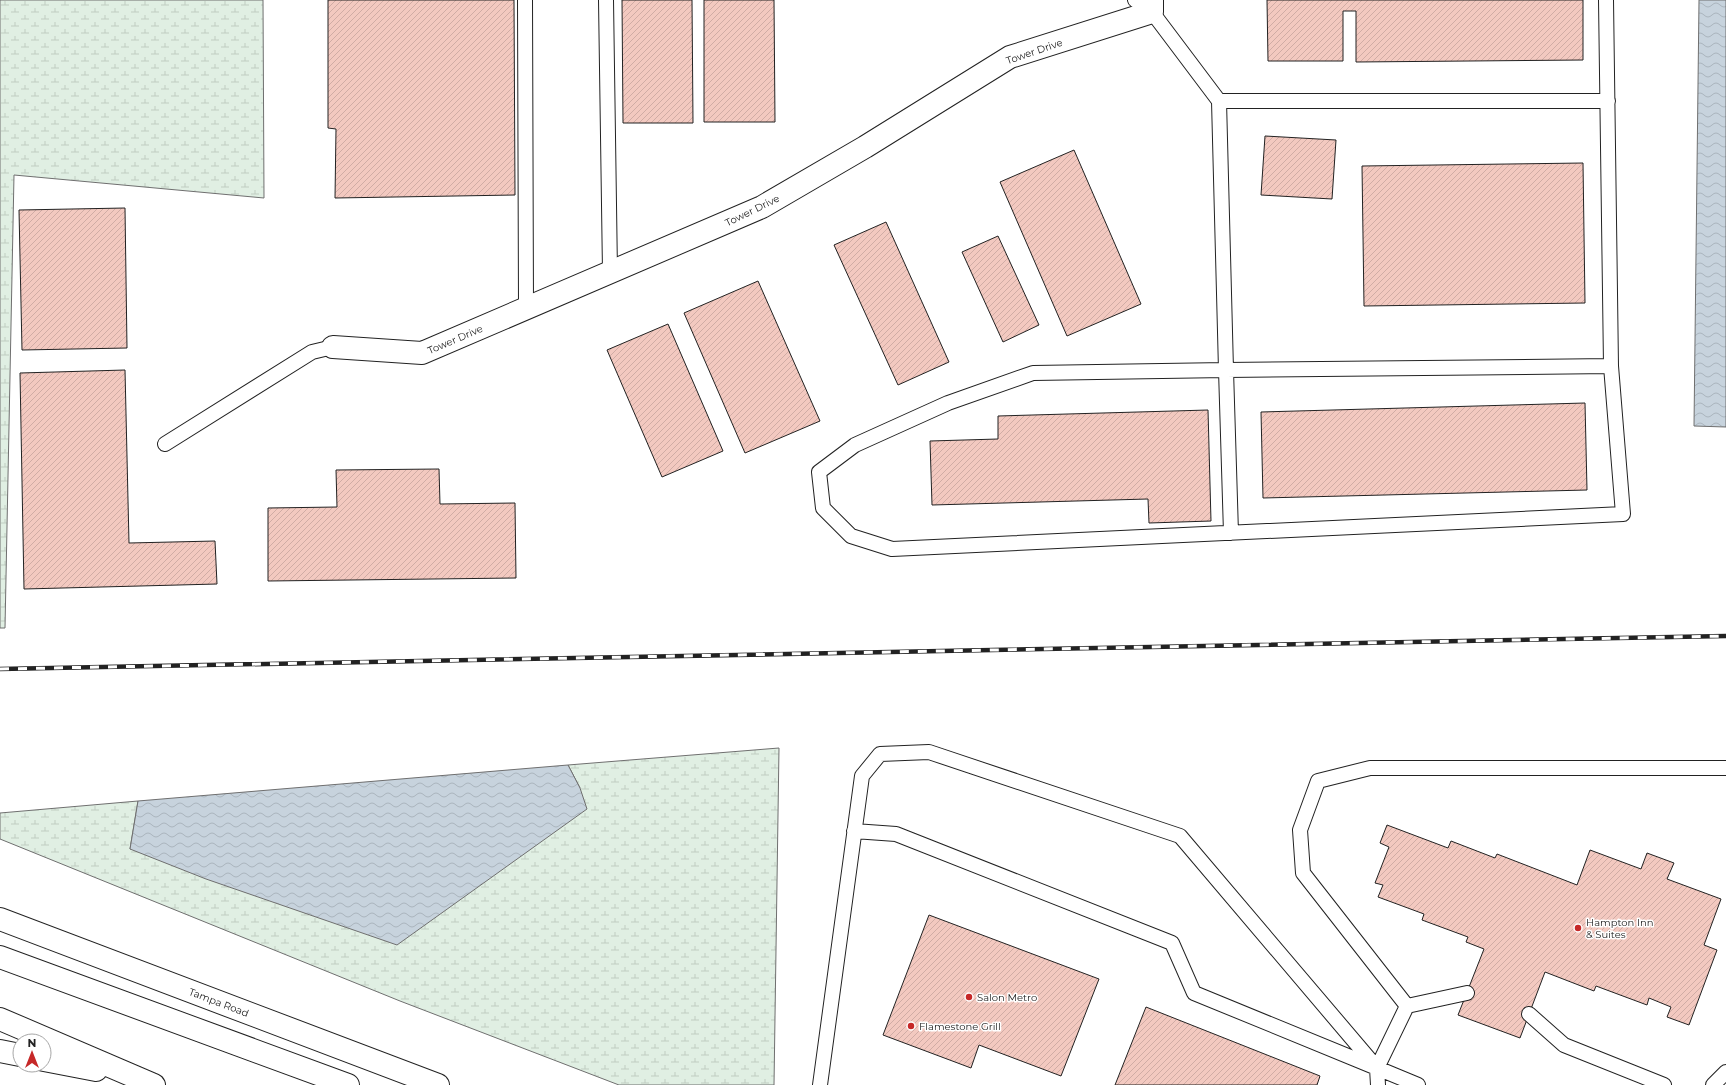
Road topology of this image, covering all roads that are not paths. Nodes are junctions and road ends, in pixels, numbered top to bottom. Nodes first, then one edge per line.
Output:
1 (525, 0) edge
2 (606, 0) edge
3 (1135, 0) edge
4 (1606, 0) edge
5 (1152, 6) edge
6 (1219, 101) junction
7 (1608, 101) junction
8 (610, 272) junction
9 (526, 308) junction
10 (334, 347) joint
11 (1611, 366) junction
12 (1226, 370) junction
13 (165, 444) dead end
14 (1231, 533) junction
15 (1726, 768) edge
16 (854, 831) junction
17 (0, 919) edge
18 (0, 957) edge
19 (1467, 993) dead end
20 (1407, 1006) junction
21 (1529, 1014) dead end
22 (0, 1019) edge
23 (0, 1051) edge
24 (12, 1053) edge
25 (52, 1062) edge
26 (1377, 1068) junction
27 (1726, 1072) edge
28 (145, 1082) edge
29 (348, 1085) edge
30 (438, 1085) edge
31 (820, 1085) edge
32 (1378, 1085) edge
33 (1418, 1085) edge
34 (1664, 1085) edge
35 (1713, 1085) edge

1 - 9 lane
2 - 8 lane
3 - 5 lane
4 - 7 lane
5 - 6 lane
5 - 8 main road, Tower Drive
6 - 7 lane
6 - 12 lane
7 - 11 lane
8 - 9 main road, Tower Drive
9 - 10 main road, Tower Drive
10 - 13 lane
11 - 12 lane
11 - 14 lane
12 - 14 lane
12 - 14 lane
15 - 20 lane
16 - 26 lane
16 - 26 lane
16 - 31 lane
17 - 30 main road, Tampa Road
18 - 29 main road
19 - 20 lane
20 - 26 lane
21 - 34 lane
22 - 28 main road
23 - 24 main road
25 - 28 main road
26 - 32 lane
26 - 33 lane
27 - 35 lane

